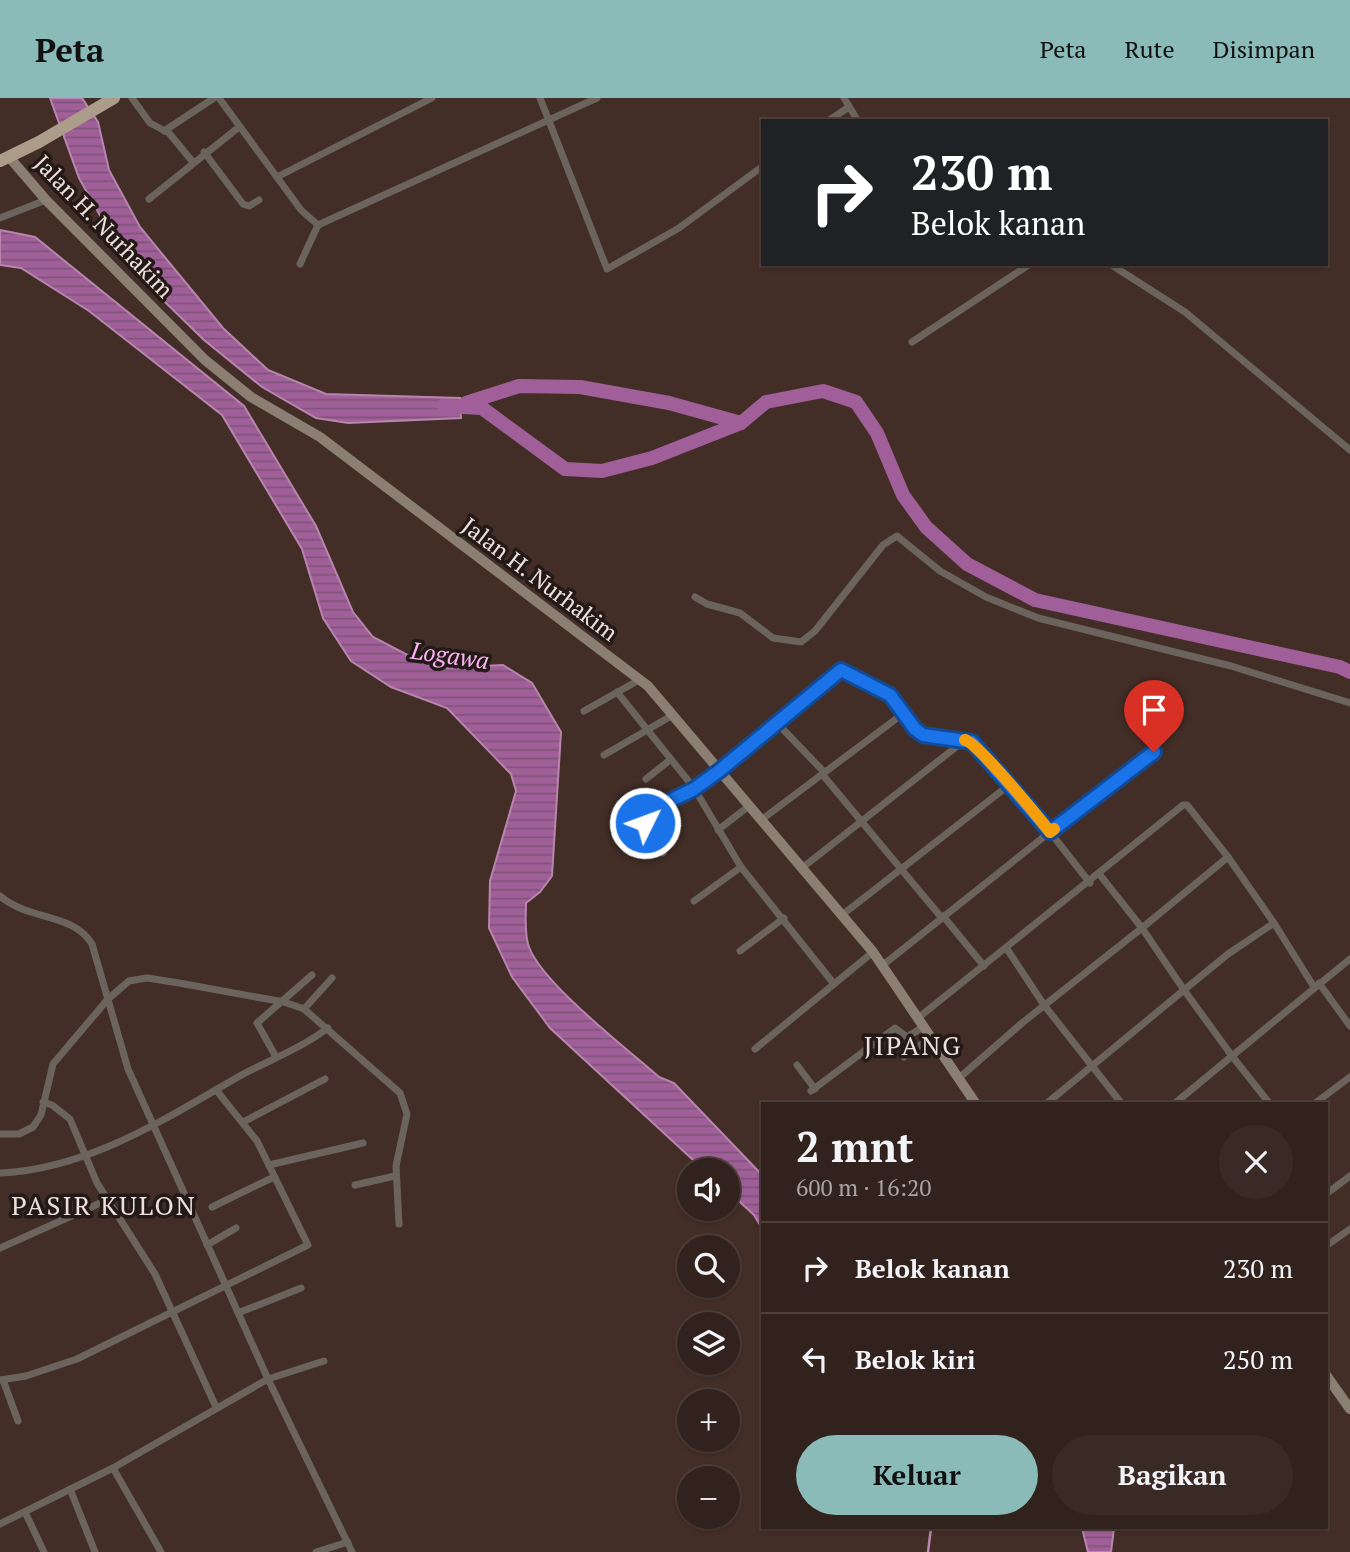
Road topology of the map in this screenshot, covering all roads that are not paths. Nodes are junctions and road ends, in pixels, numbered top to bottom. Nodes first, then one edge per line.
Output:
1 (132, 98) edge
2 (216, 98) edge
3 (430, 98) edge
4 (540, 98) edge
5 (597, 98) edge
6 (844, 98) edge
7 (112, 99) edge
8 (849, 107) junction
9 (547, 118) junction
10 (831, 119) edge
11 (857, 119) edge
12 (239, 127) junction
13 (164, 131) junction
14 (204, 152) junction
15 (5, 159) edge
16 (192, 161) junction
17 (761, 167) edge
18 (277, 177) junction
19 (149, 198) dead end
20 (46, 200) junction
21 (259, 200) dead end
22 (0, 218) edge
23 (318, 225) junction
24 (300, 264) dead end
25 (1027, 266) edge
26 (1113, 266) edge
27 (912, 342) dead end
28 (1350, 450) edge
29 (695, 597) dead end
30 (639, 680) junction
31 (617, 692) junction
32 (1350, 704) edge
33 (584, 711) dead end
34 (904, 713) junction
35 (673, 715) junction
36 (776, 722) junction
37 (646, 732) junction
38 (965, 740) junction
39 (1154, 752) dead end
40 (604, 755) dead end
41 (670, 760) junction
42 (719, 771) junction
43 (823, 773) junction
44 (646, 779) dead end
45 (1010, 788) junction
46 (694, 789) junction
47 (749, 806) junction
48 (761, 820) junction
49 (862, 822) junction
50 (718, 830) junction
51 (1050, 832) junction
52 (663, 853) dead end
53 (1228, 857) junction
54 (741, 867) junction
55 (802, 868) junction
56 (901, 869) junction
57 (1100, 875) junction
58 (1090, 883) junction
59 (0, 896) edge
60 (694, 901) dead end
61 (842, 915) junction
62 (942, 917) junction
63 (784, 918) junction
64 (1274, 923) junction
65 (1142, 928) junction
66 (1007, 948) junction
67 (740, 951) dead end
68 (873, 952) junction
69 (1350, 959) edge
70 (883, 965) junction
71 (984, 966) junction
72 (312, 975) dead end
73 (332, 978) dead end
74 (834, 984) junction
75 (1316, 985) junction
76 (1184, 990) junction
77 (109, 1004) junction
78 (277, 1004) junction
79 (1044, 1005) junction
80 (304, 1009) junction
81 (920, 1023) junction
82 (1350, 1026) edge
83 (325, 1030) junction
84 (930, 1038) junction
85 (755, 1049) dead end
86 (1232, 1055) junction
87 (276, 1057) junction
88 (904, 1057) dead end
89 (797, 1065) dead end
90 (1092, 1067) junction
91 (1350, 1077) edge
92 (958, 1078) junction
93 (325, 1079) dead end
94 (217, 1091) junction
95 (975, 1102) edge
96 (1048, 1102) edge
97 (1120, 1102) edge
98 (1176, 1102) edge
99 (1268, 1102) edge
100 (1317, 1102) edge
101 (47, 1103) junction
102 (243, 1122) junction
103 (154, 1127) junction
104 (0, 1134) edge
105 (363, 1143) dead end
106 (85, 1155) junction
107 (269, 1165) junction
108 (1, 1173) edge
109 (392, 1176) junction
110 (1350, 1176) edge
111 (274, 1177) junction
112 (355, 1185) dead end
113 (1328, 1192) edge
114 (107, 1200) junction
115 (212, 1207) dead end
116 (399, 1224) dead end
117 (236, 1228) dead end
118 (1350, 1228) edge
119 (1328, 1244) edge
120 (207, 1245) junction
121 (0, 1247) edge
122 (225, 1284) junction
123 (301, 1288) dead end
124 (174, 1312) junction
125 (238, 1313) junction
126 (324, 1361) dead end
127 (1328, 1378) edge
128 (268, 1379) junction
129 (1, 1380) edge
130 (215, 1407) junction
131 (1350, 1409) edge
132 (18, 1421) dead end
133 (113, 1468) junction
134 (70, 1489) junction
135 (25, 1512) junction
136 (0, 1524) edge
137 (348, 1542) junction
138 (44, 1552) edge
139 (95, 1552) edge
140 (161, 1552) edge
141 (316, 1552) edge
142 (352, 1552) edge

1 - 13 street
2 - 12 street
2 - 13 street
3 - 18 street
4 - 9 street
5 - 9 street
6 - 8 street
7 - 15 highway
8 - 10 street
8 - 11 street
9 - 17 street
9 - 23 street
12 - 14 street
12 - 18 street
13 - 16 street
14 - 16 street
14 - 21 street
15 - 20 main road, Jalan H. Nurhakim
16 - 19 street
18 - 23 street
20 - 22 street
20 - 30 main road, Jalan H. Nurhakim
23 - 24 street
25 - 27 street
26 - 28 street
29 - 32 street
30 - 31 street
30 - 35 main road, Jalan H. Nurhakim
31 - 33 street
31 - 37 street
34 - 36 street
34 - 38 street
34 - 43 street
35 - 37 street
35 - 42 main road, Jalan H. Nurhakim
36 - 42 street
36 - 43 street
37 - 40 street
37 - 41 street
38 - 45 street
38 - 49 street
39 - 51 street
41 - 44 street
41 - 46 street
42 - 46 street
42 - 47 main road, Jalan H. Nurhakim
43 - 48 street
43 - 49 street
45 - 51 street
45 - 56 street
46 - 50 street
46 - 52 street
47 - 48 main road, Jalan H. Nurhakim
47 - 50 street
48 - 55 main road, Jalan H. Nurhakim
49 - 55 street
49 - 56 street
50 - 54 street
51 - 58 street
51 - 62 street
53 - 57 street
53 - 64 street
53 - 65 street
54 - 60 street
54 - 63 street
55 - 61 main road, Jalan H. Nurhakim
56 - 61 street
56 - 62 street
57 - 58 street
57 - 65 street
58 - 66 street
59 - 77 street
61 - 68 main road, Jalan H. Nurhakim
62 - 70 street
62 - 71 street
63 - 67 street
63 - 74 street
64 - 75 street
64 - 76 street
65 - 76 street
65 - 79 street
66 - 71 street
66 - 79 street
68 - 70 main road, Jalan H. Nurhakim
68 - 74 street
69 - 75 street
70 - 81 main road, Jalan H. Nurhakim
71 - 81 street
72 - 78 street
73 - 80 street
74 - 85 street
75 - 82 street
75 - 86 street
76 - 86 street
76 - 90 street
77 - 78 street
77 - 101 street
77 - 103 street
78 - 80 street
78 - 87 street
79 - 90 street
79 - 92 street
80 - 83 street
81 - 84 main road, Jalan H. Nurhakim
81 - 89 street
83 - 87 street
83 - 109 street
84 - 88 street
84 - 92 main road, Jalan H. Nurhakim
86 - 98 street
86 - 99 street
87 - 94 street
90 - 96 street
90 - 97 street
91 - 100 street
92 - 95 main road, Jalan H. Nurhakim
93 - 102 street
94 - 102 street
94 - 103 street
101 - 104 street
101 - 106 street
102 - 107 street
103 - 106 street
103 - 120 street
105 - 107 street
106 - 108 street
106 - 114 street
107 - 111 street
109 - 112 street
109 - 116 street
110 - 113 street
111 - 115 street
111 - 122 street
114 - 121 street
114 - 124 street
117 - 120 street
118 - 119 street
120 - 122 street
122 - 124 street
122 - 125 street
123 - 125 street
124 - 129 street
124 - 130 street
125 - 128 street
126 - 128 street
127 - 131 main road
128 - 130 street
128 - 137 street
129 - 132 street
130 - 133 street
133 - 134 street
133 - 140 street
134 - 135 street
134 - 139 street
135 - 136 street
135 - 138 street
137 - 141 street
137 - 142 street

